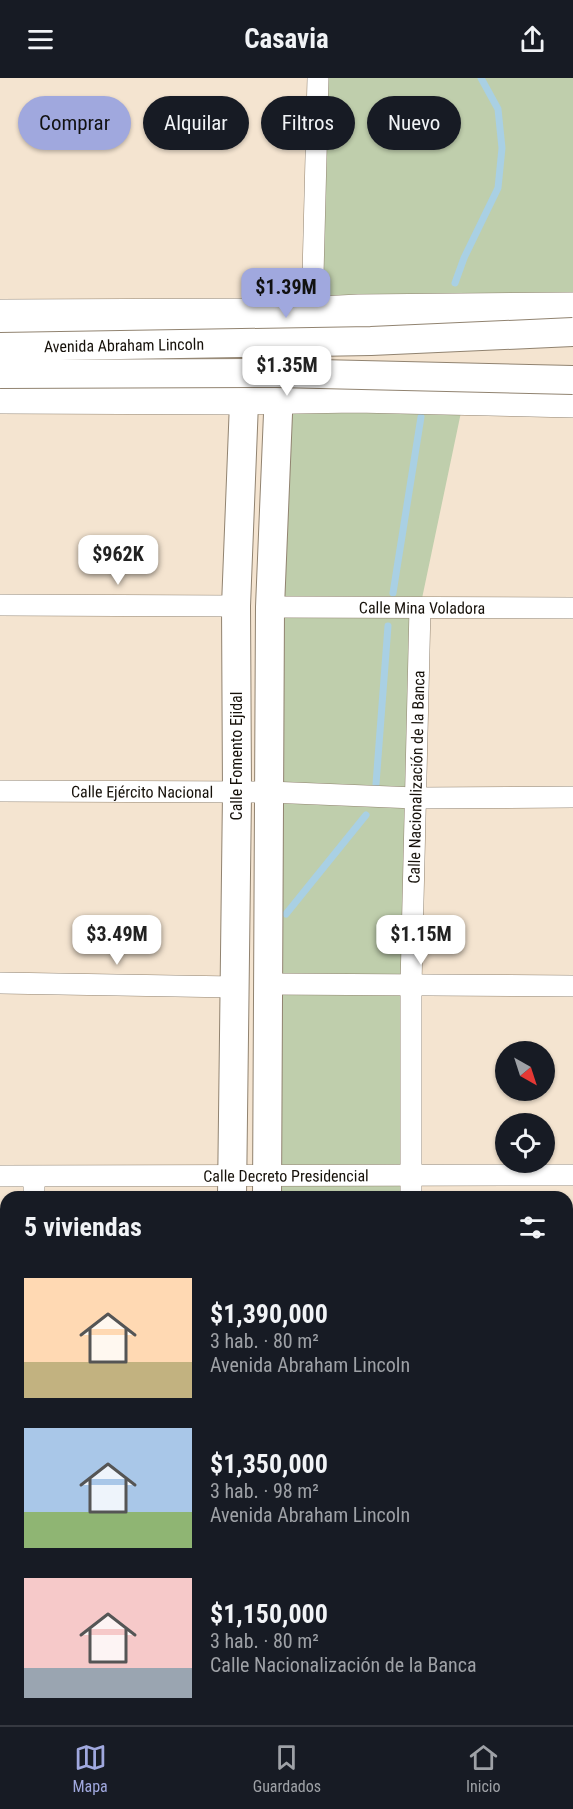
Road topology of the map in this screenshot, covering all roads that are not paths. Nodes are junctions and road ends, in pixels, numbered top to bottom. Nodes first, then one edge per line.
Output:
1 (318, 78) edge
2 (573, 309) edge
3 (358, 311) junction
4 (246, 314) junction
5 (297, 314) junction
6 (0, 316) edge
7 (573, 332) edge
8 (0, 346) edge
9 (0, 375) edge
10 (573, 380) edge
11 (356, 396) junction
12 (0, 397) edge
13 (280, 397) junction
14 (245, 398) junction
15 (573, 402) edge
16 (0, 605) edge
17 (236, 606) junction
18 (270, 607) junction
19 (420, 608) junction
20 (573, 608) edge
21 (0, 791) edge
22 (269, 792) junction
23 (237, 793) junction
24 (573, 797) edge
25 (415, 798) junction
26 (0, 983) edge
27 (269, 984) junction
28 (411, 985) junction
29 (573, 986) edge
30 (234, 987) junction
31 (573, 1175) edge
32 (0, 1176) edge
33 (232, 1186) edge
34 (268, 1186) edge
35 (411, 1186) edge
36 (34, 1187) edge

1 - 5 street
2 - 3 main road, Avenida Abraham Lincoln
3 - 5 main road, Avenida Abraham Lincoln
3 - 11 main road
4 - 5 main road, Avenida Abraham Lincoln
4 - 6 main road, Avenida Abraham Lincoln
4 - 14 main road, Calle Fomento Ejidal
5 - 13 main road, Calle Fomento Ejidal
7 - 8 main road, Avenida Abraham Lincoln, bridge
9 - 10 main road, bridge
11 - 13 main road
11 - 15 main road
12 - 14 main road
13 - 14 main road
13 - 18 main road, Calle Fomento Ejidal
14 - 17 main road, Calle Fomento Ejidal
16 - 17 street
17 - 23 main road, Calle Fomento Ejidal
18 - 19 street, Calle Mina Voladora
18 - 22 main road, Calle Fomento Ejidal
19 - 20 street, Calle Mina Voladora
19 - 25 street, Calle Nacionalización de la Banca
21 - 23 street, Calle Ejército Nacional
22 - 23 street, Calle Ejército Nacional
22 - 25 street, Calle Ejército Nacional
22 - 27 main road, Calle Fomento Ejidal
23 - 30 main road, Calle Fomento Ejidal
24 - 25 street, Calle Ejército Nacional
25 - 28 street, Calle Nacionalización de la Banca
26 - 30 street
27 - 28 street
27 - 34 main road, Calle Fomento Ejidal
28 - 29 street
28 - 35 street, Calle Nacionalización de la Banca
30 - 33 main road, Calle Fomento Ejidal
31 - 35 street, Calle Decreto Presidencial
32 - 36 street, Calle Decreto Presidencial
33 - 34 street, Calle Decreto Presidencial
33 - 36 street, Calle Decreto Presidencial
34 - 35 street, Calle Decreto Presidencial

